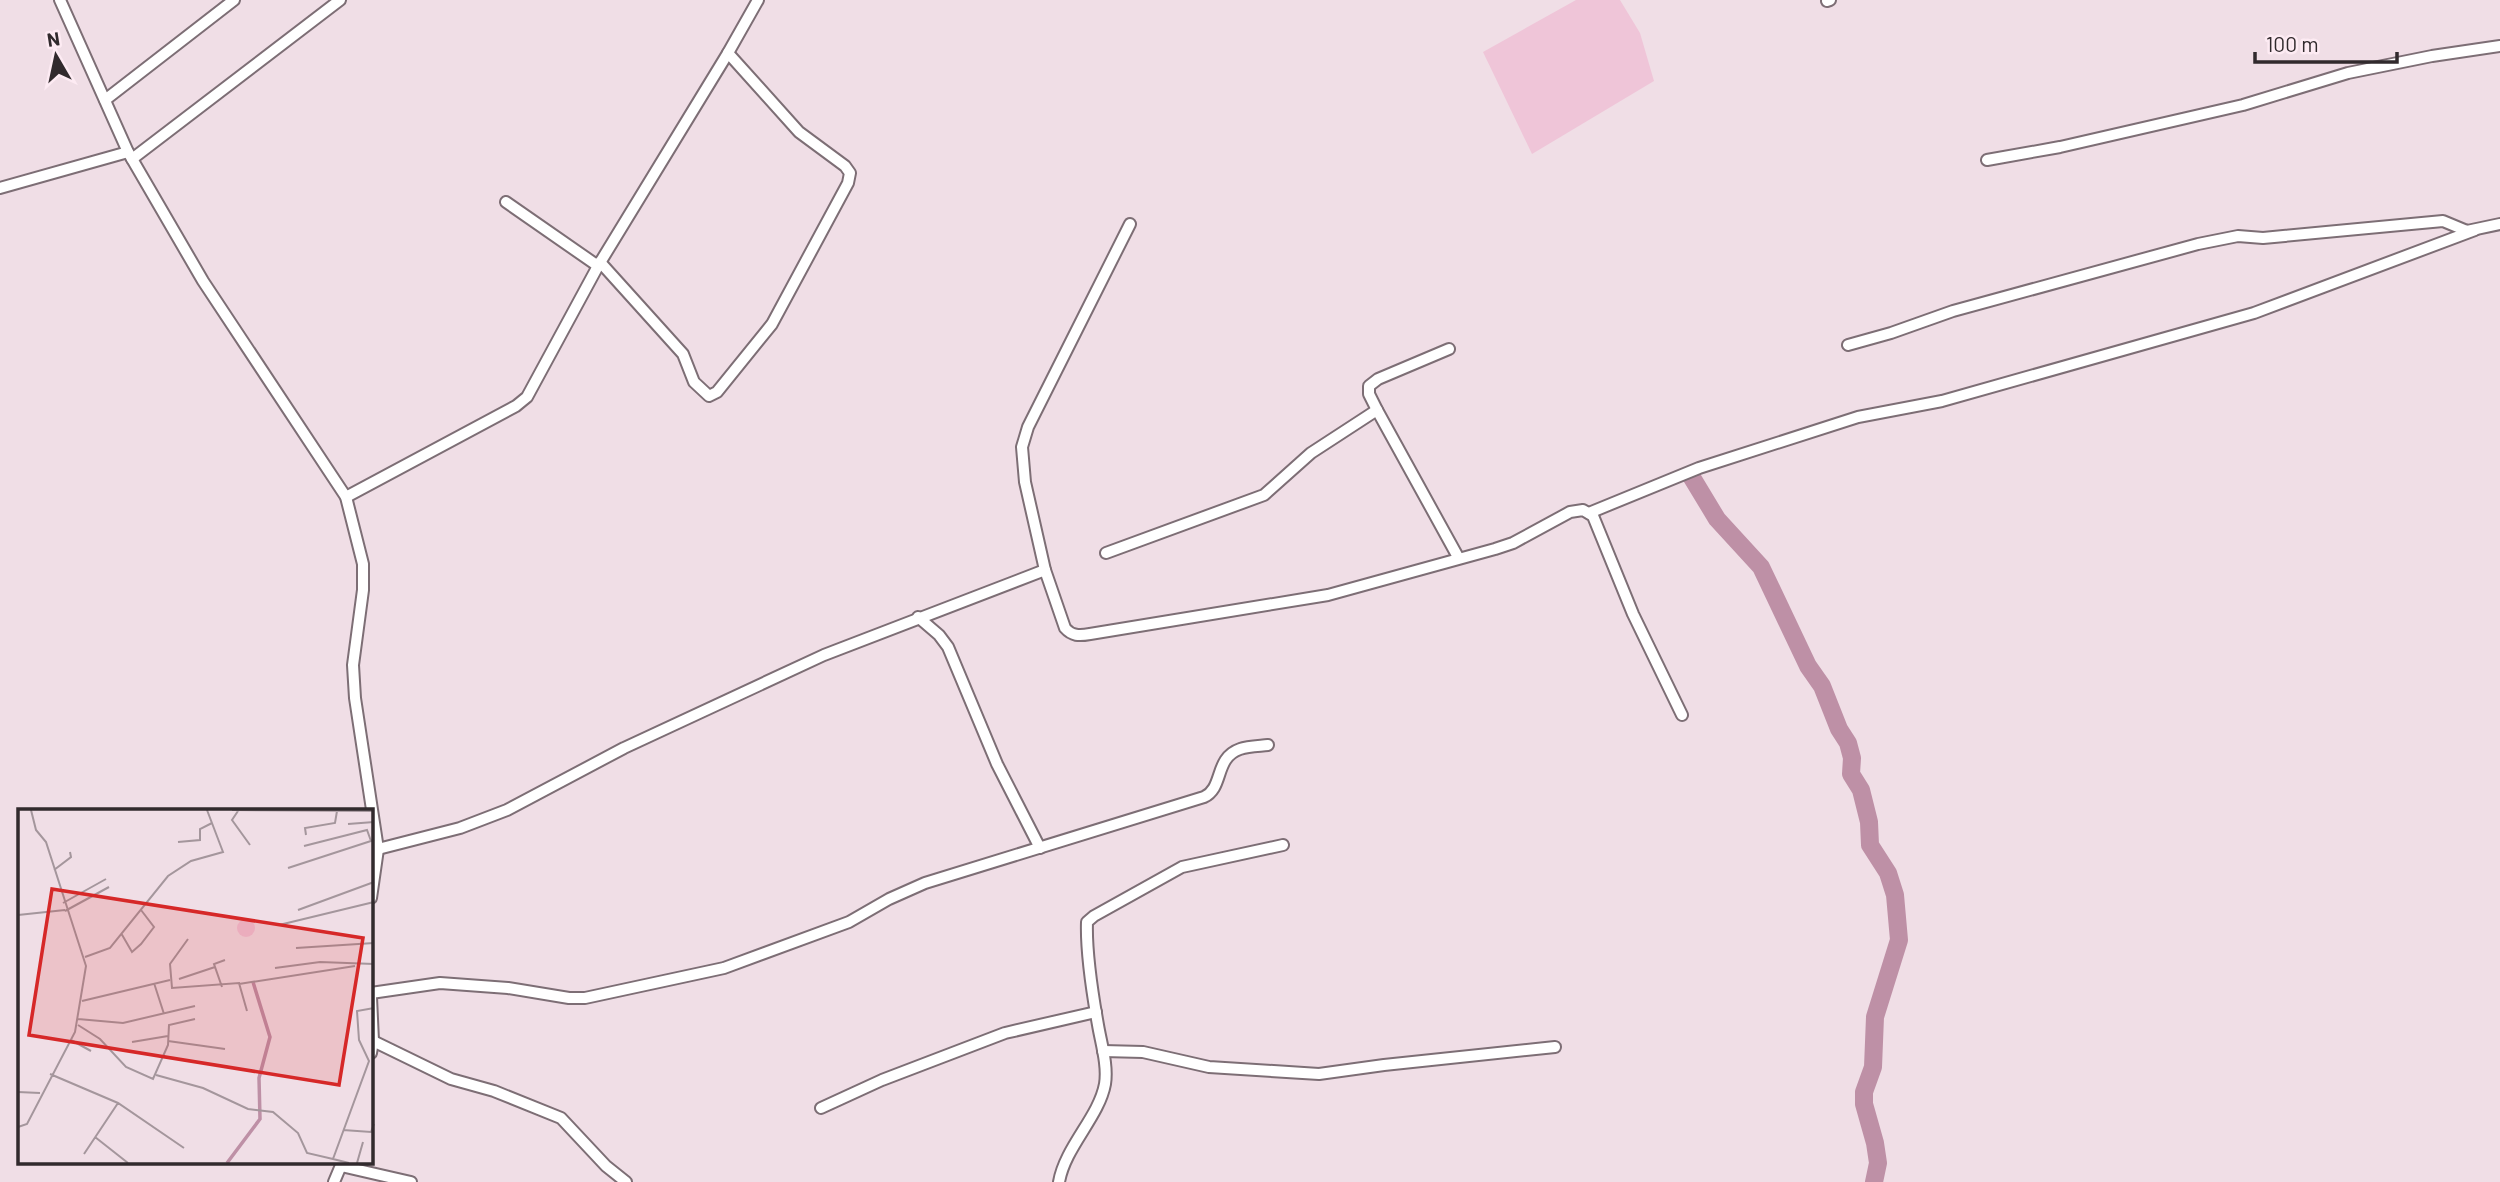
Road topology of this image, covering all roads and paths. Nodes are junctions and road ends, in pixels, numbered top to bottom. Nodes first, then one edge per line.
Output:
1 (61, 0) edge
2 (234, 0) edge
3 (340, 0) edge
4 (758, 0) edge
5 (2500, 46) edge
6 (728, 54) junction
7 (105, 100) junction
8 (130, 156) junction
9 (1987, 160) dead end
10 (0, 188) edge
11 (506, 202) dead end
12 (1130, 224) dead end
13 (2500, 224) edge
14 (2475, 230) junction
15 (599, 264) junction
16 (1849, 345) dead end
17 (1449, 349) dead end
18 (1377, 410) junction
19 (346, 497) junction
20 (1589, 513) junction
21 (1107, 553) dead end
22 (1458, 558) junction
23 (1045, 570) junction
24 (918, 617) junction
25 (1682, 715) dead end
26 (1268, 745) dead end
27 (372, 809) edge
28 (373, 819) edge
29 (1283, 845) dead end
30 (1040, 848) junction
31 (377, 849) junction
32 (373, 882) edge
33 (373, 995) edge
34 (1096, 1012) junction
35 (373, 1047) edge
36 (1555, 1047) dead end
37 (1103, 1051) junction
38 (821, 1108) dead end
39 (342, 1164) edge
40 (334, 1182) edge
41 (411, 1182) edge
42 (626, 1182) edge
43 (1059, 1182) edge

1 - 7 street
2 - 7 street
3 - 8 street
4 - 6 street
5 - 9 street
6 - 15 street
6 - 15 street
7 - 8 street
8 - 10 street
8 - 19 street
11 - 15 street
12 - 23 street
13 - 14 street
14 - 16 street
14 - 20 street
15 - 19 street
17 - 18 street
18 - 21 street
18 - 22 street
19 - 27 street
20 - 22 street
20 - 25 street
22 - 23 street
23 - 24 street
24 - 30 street
24 - 31 street
26 - 30 street
28 - 31 street
29 - 34 street
30 - 33 street
31 - 32 street
34 - 37 street
34 - 38 street
35 - 42 street
36 - 37 street
37 - 43 street
39 - 40 street
39 - 41 street

